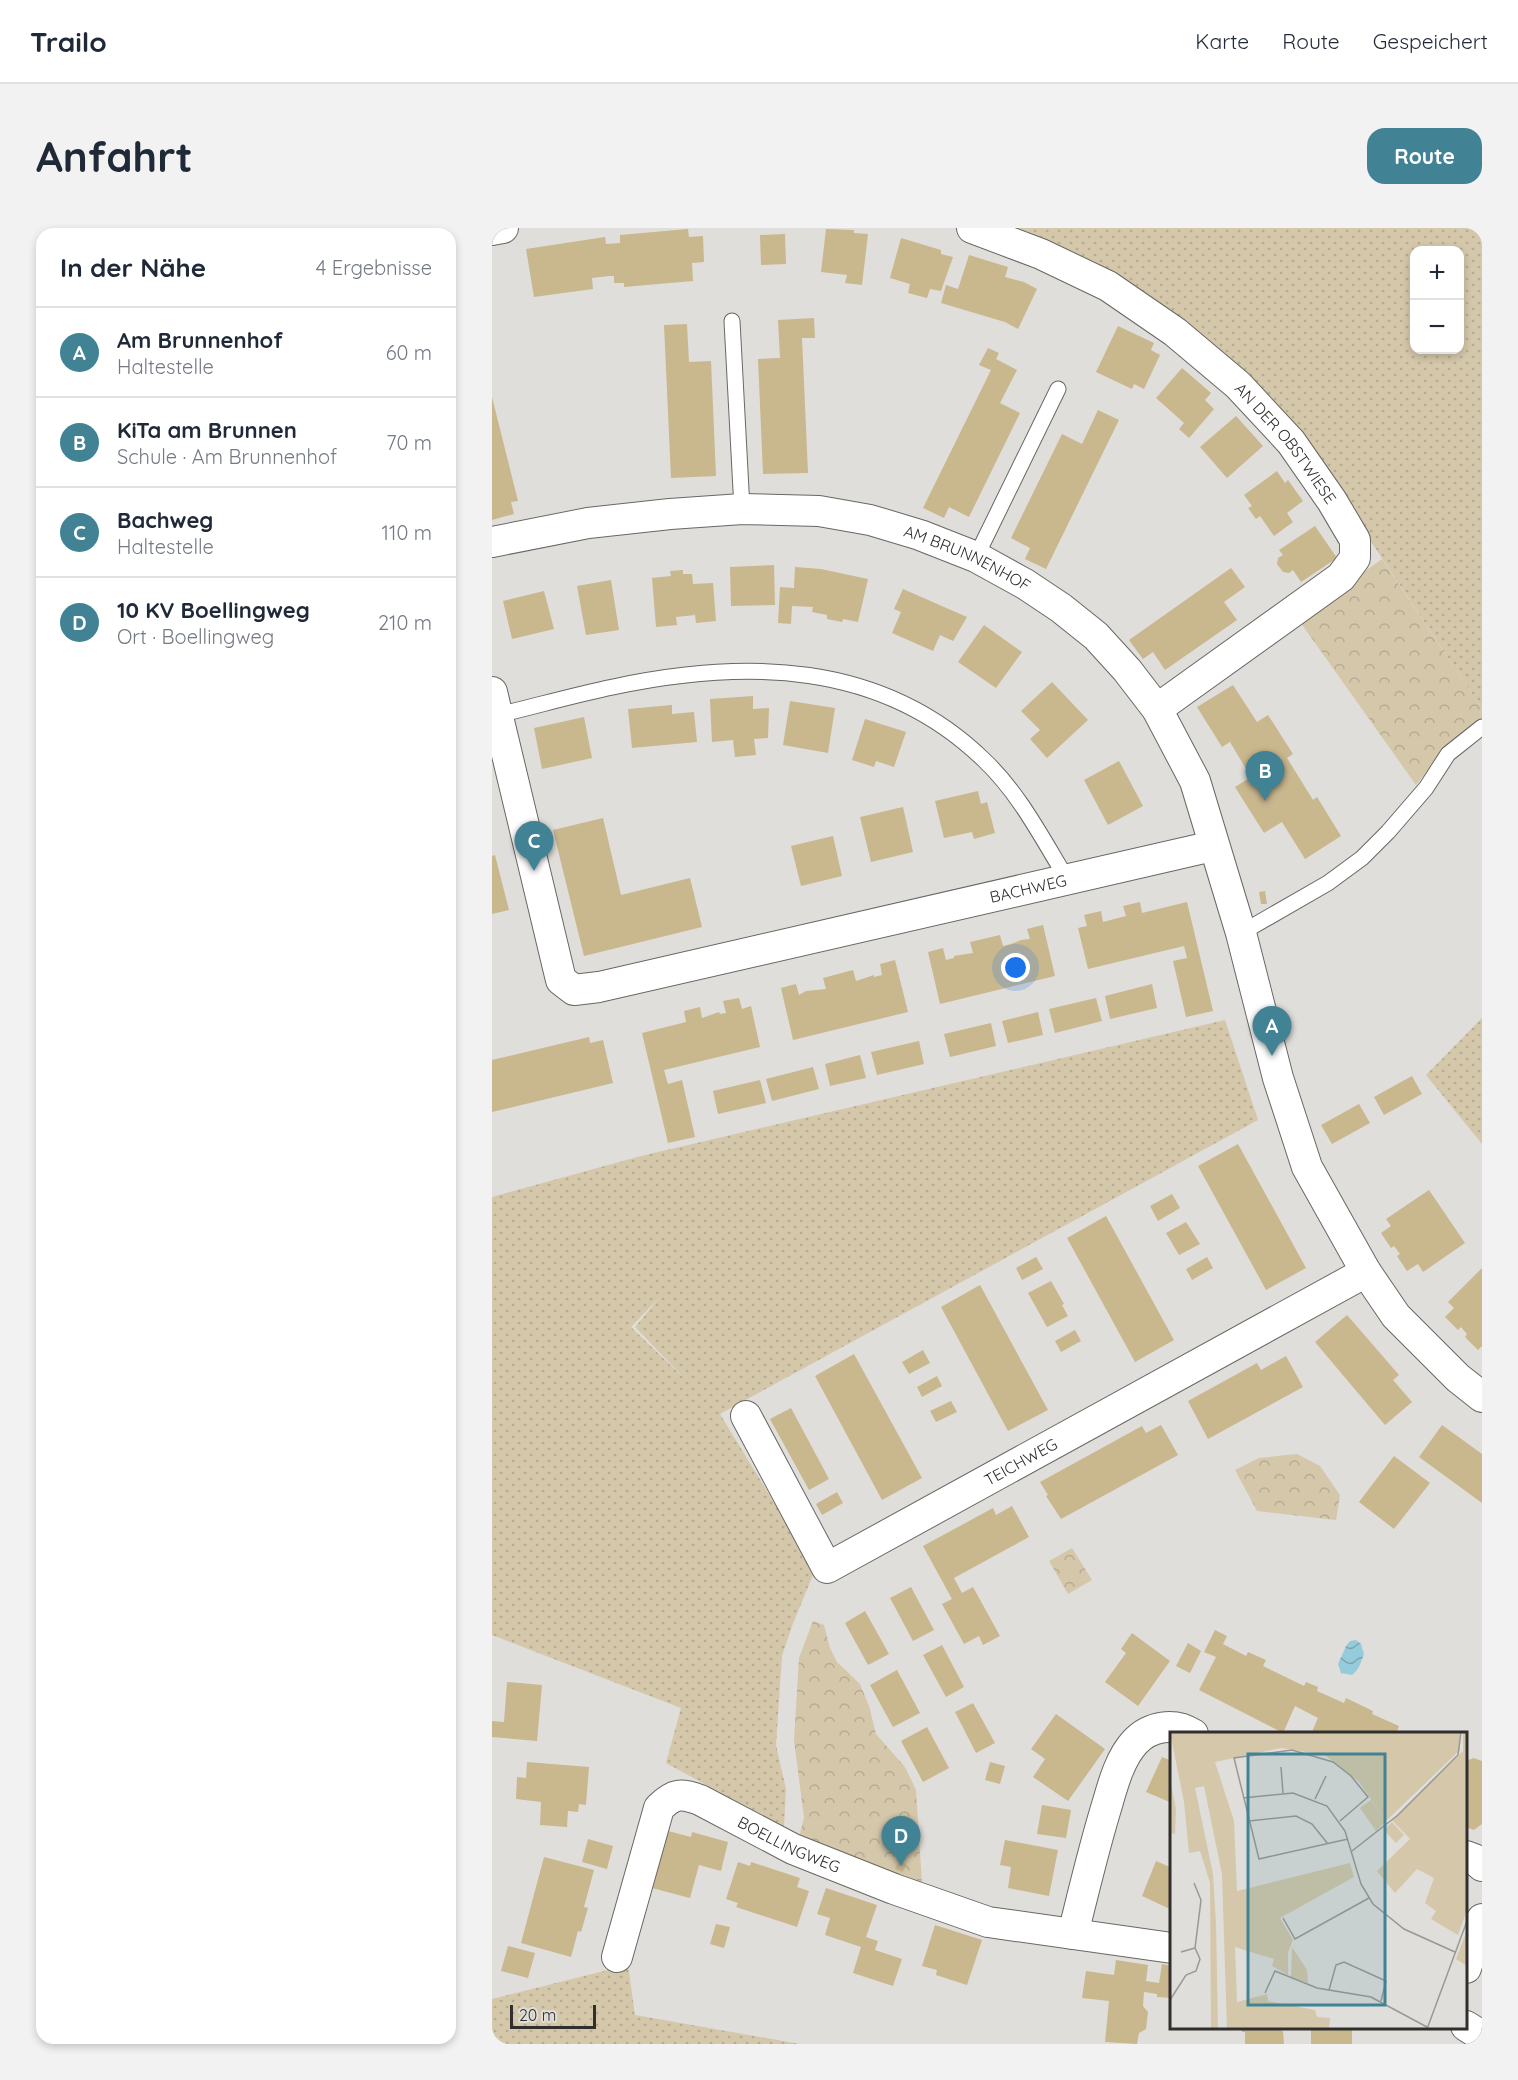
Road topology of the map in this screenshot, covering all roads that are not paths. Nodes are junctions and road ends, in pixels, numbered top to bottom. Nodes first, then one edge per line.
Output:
1 (503, 228) edge
2 (972, 228) edge
3 (492, 230) edge
4 (732, 321) dead end
5 (1058, 389) dead end
6 (742, 509) junction
7 (492, 542) edge
8 (976, 557) junction
9 (495, 703) edge
10 (1157, 709) junction
11 (1482, 727) edge
12 (1213, 846) junction
13 (1066, 879) junction
14 (1241, 933) junction
15 (1366, 1272) junction
16 (1482, 1397) edge
17 (746, 1416) dead end
18 (1190, 1732) edge
19 (1467, 1856) edge
20 (1482, 1866) edge
21 (1482, 1919) edge
22 (1073, 1934) junction
23 (1170, 1948) edge
24 (617, 1957) dead end
25 (1467, 1965) edge
26 (1467, 2027) edge
27 (1482, 2036) edge

1 - 3 street
2 - 10 street, AN DER OBSTWIESE
4 - 6 lane
5 - 8 lane
6 - 7 street, AM BRUNNENHOF
6 - 8 street, AM BRUNNENHOF
8 - 10 street, AM BRUNNENHOF
9 - 13 lane
9 - 13 street, BACHWEG
10 - 12 street, AM BRUNNENHOF
11 - 14 lane
12 - 13 street, BACHWEG
12 - 14 street, AM BRUNNENHOF
14 - 15 street, AM BRUNNENHOF
15 - 16 street, AM BRUNNENHOF
15 - 17 street, TEICHWEG
18 - 22 street
19 - 20 street
21 - 25 street
22 - 23 street, BOELLINGWEG
22 - 24 street, BOELLINGWEG
26 - 27 street

